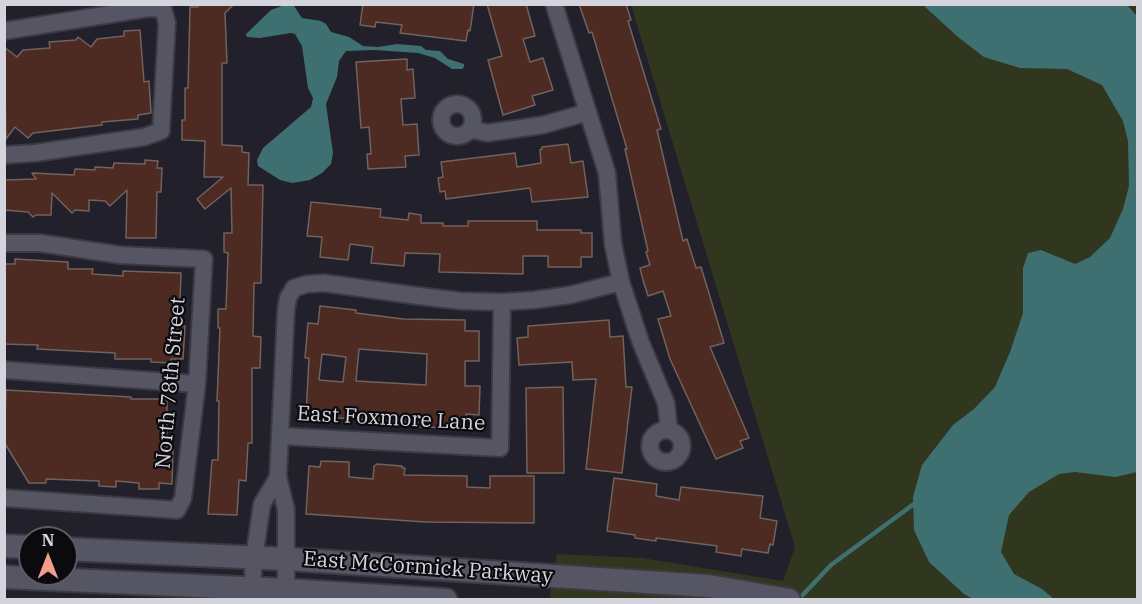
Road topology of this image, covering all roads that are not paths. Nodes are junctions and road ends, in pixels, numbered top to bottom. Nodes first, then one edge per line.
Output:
1 (554, 4) edge
2 (4, 31) edge
3 (588, 112) junction
4 (470, 129) dead end
5 (4, 155) edge
6 (4, 243) edge
7 (621, 282) junction
8 (502, 302) junction
9 (4, 370) edge
10 (197, 384) junction
11 (669, 430) dead end
12 (280, 436) junction
13 (278, 477) junction
14 (4, 498) edge
15 (78, 550) edge
16 (254, 558) junction
17 (287, 559) junction
18 (4, 577) edge
19 (252, 589) junction
20 (286, 590) junction
21 (446, 600) edge
22 (789, 600) edge

1 - 3 street
2 - 5 street
3 - 4 street
3 - 7 street
6 - 10 street, North 78th Street
7 - 8 street
7 - 11 street
8 - 12 street
8 - 12 street, East Foxmore Lane
9 - 10 street
10 - 14 street, North 78th Street
12 - 13 street
13 - 16 street
13 - 17 street
15 - 16 main road, East McCormick Parkway
16 - 17 main road, East McCormick Parkway
16 - 19 street
17 - 20 street
17 - 22 main road, East McCormick Parkway
18 - 19 main road, East McCormick Parkway
19 - 20 main road, East McCormick Parkway
20 - 21 main road, East McCormick Parkway

